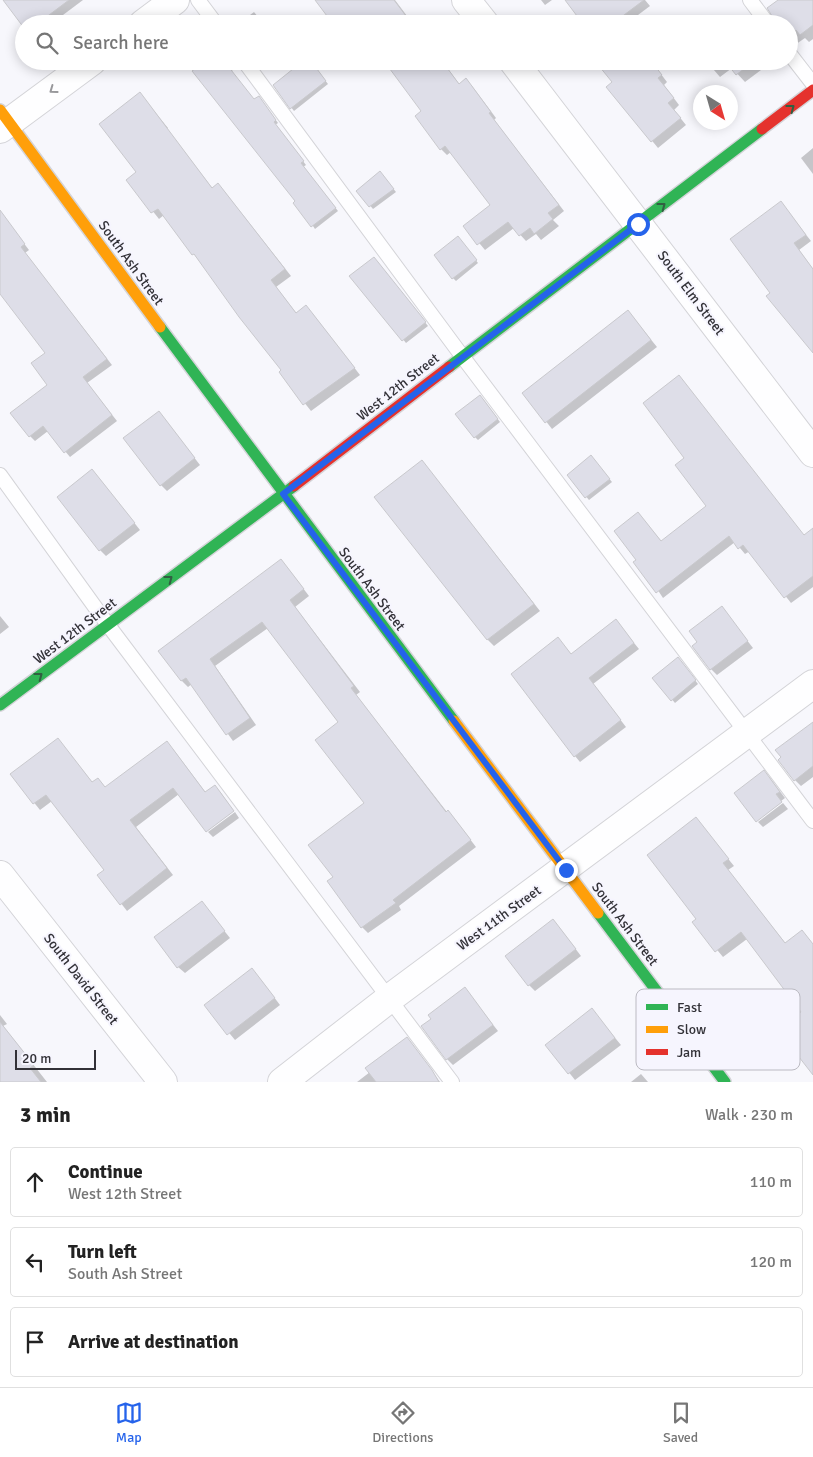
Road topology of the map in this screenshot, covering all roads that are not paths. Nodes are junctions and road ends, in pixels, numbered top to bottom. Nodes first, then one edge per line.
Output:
1 (176, 0) edge
2 (198, 0) edge
3 (466, 0) edge
4 (750, 0) edge
5 (155, 15) edge
6 (209, 15) edge
7 (478, 15) edge
8 (761, 15) edge
9 (798, 65) edge
10 (79, 70) edge
11 (251, 70) edge
12 (520, 70) edge
13 (813, 84) edge
14 (813, 90) edge
15 (3, 121) edge
16 (638, 224) junction
17 (462, 356) junction
18 (813, 452) edge
19 (0, 475) edge
20 (283, 494) junction
21 (108, 625) junction
22 (813, 684) edge
23 (0, 705) edge
24 (748, 734) junction
25 (813, 821) edge
26 (566, 870) junction
27 (0, 875) edge
28 (655, 989) edge
29 (390, 998) junction
30 (716, 1070) edge
31 (163, 1082) edge
32 (282, 1082) edge
33 (452, 1082) edge
34 (725, 1082) edge

1 - 5 street
2 - 6 lane
3 - 7 street
4 - 8 lane
9 - 13 lane
10 -> 15 street
11 - 17 lane
12 - 16 street, South Elm Street
16 -> 14 street, West 12th Street
15 - 20 street, South Ash Street
16 - 17 street, West 12th Street
16 - 18 street, South Elm Street
17 - 20 street, West 12th Street
17 - 24 lane
19 - 21 lane
21 -> 20 street, West 12th Street
20 - 26 street, South Ash Street
23 -> 21 street, West 12th Street
21 - 29 lane
22 - 24 street, West 11th Street
24 - 25 lane
24 - 26 street, West 11th Street
26 - 28 street, South Ash Street
26 - 29 street, West 11th Street
27 - 31 street, South David Street
29 - 32 street, West 11th Street
29 - 33 lane
30 - 34 street, South Ash Street

